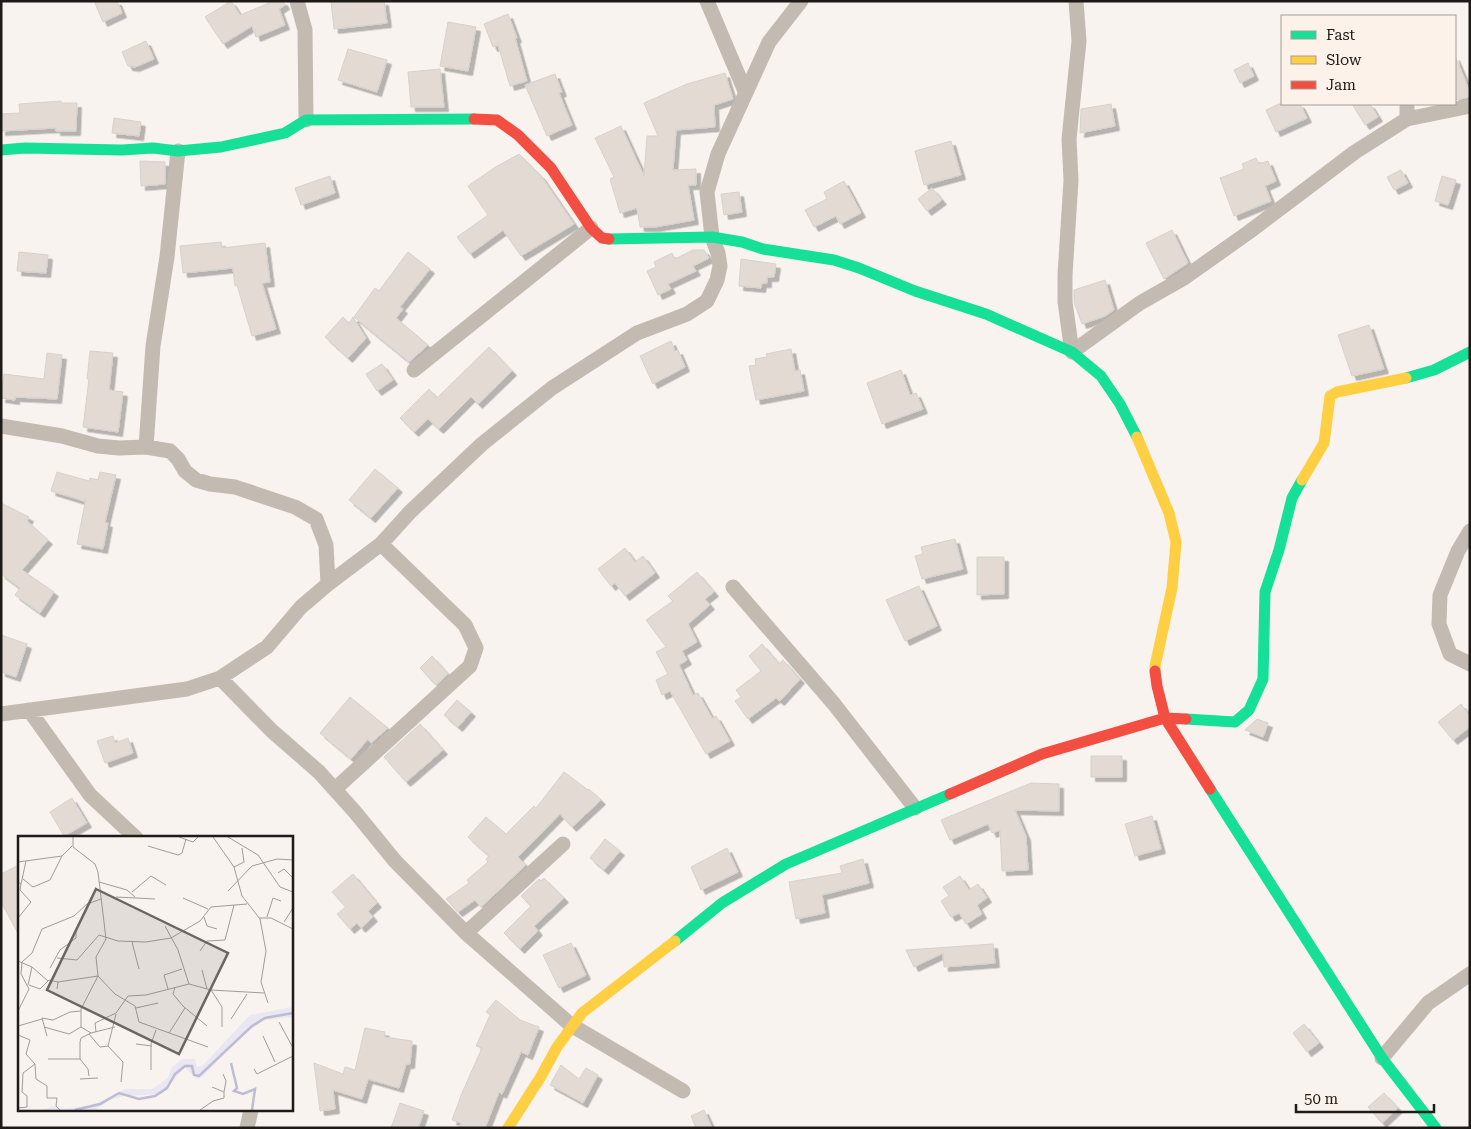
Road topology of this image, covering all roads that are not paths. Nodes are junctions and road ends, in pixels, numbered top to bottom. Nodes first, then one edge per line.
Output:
1 (297, 1) edge
2 (707, 1) edge
3 (801, 1) edge
4 (1076, 1) edge
5 (745, 91) junction
6 (1470, 106) edge
7 (1407, 111) edge
8 (306, 120) junction
9 (1, 150) edge
10 (178, 150) junction
11 (591, 228) junction
12 (712, 237) junction
13 (1072, 352) junction
14 (1470, 352) edge
15 (414, 370) dead end
16 (1, 426) edge
17 (146, 447) junction
18 (1470, 530) edge
19 (381, 544) junction
20 (328, 584) junction
21 (733, 587) dead end
22 (1470, 664) edge
23 (220, 678) junction
24 (29, 710) junction
25 (1, 714) edge
26 (1165, 718) junction
27 (335, 789) junction
28 (915, 808) junction
29 (134, 836) edge
30 (563, 844) dead end
31 (466, 933) junction
32 (1470, 974) edge
33 (571, 1025) junction
34 (1382, 1058) junction
35 (683, 1091) dead end
36 (251, 1112) edge
37 (247, 1128) edge
38 (508, 1128) edge
39 (1436, 1128) edge

1 - 8 street
2 - 5 street
3 - 5 street
4 - 13 street
5 - 12 street
6 - 7 street
7 - 13 street
8 - 10 street
8 - 11 street
9 - 10 street
10 - 17 street
11 - 12 street
11 - 15 street
12 - 13 street
12 - 19 street
13 - 26 street
14 - 26 street
16 - 17 street
17 - 20 street
18 - 22 street
19 - 20 street
19 - 27 street
20 - 23 street
21 - 28 street
23 - 24 street
23 - 27 street
24 - 25 street
24 - 29 street
26 - 28 street
26 - 34 street
27 - 31 street
28 - 33 street
30 - 31 street
31 - 33 street
32 - 34 street
33 - 35 street
33 - 38 street
34 - 39 street
36 - 37 street

